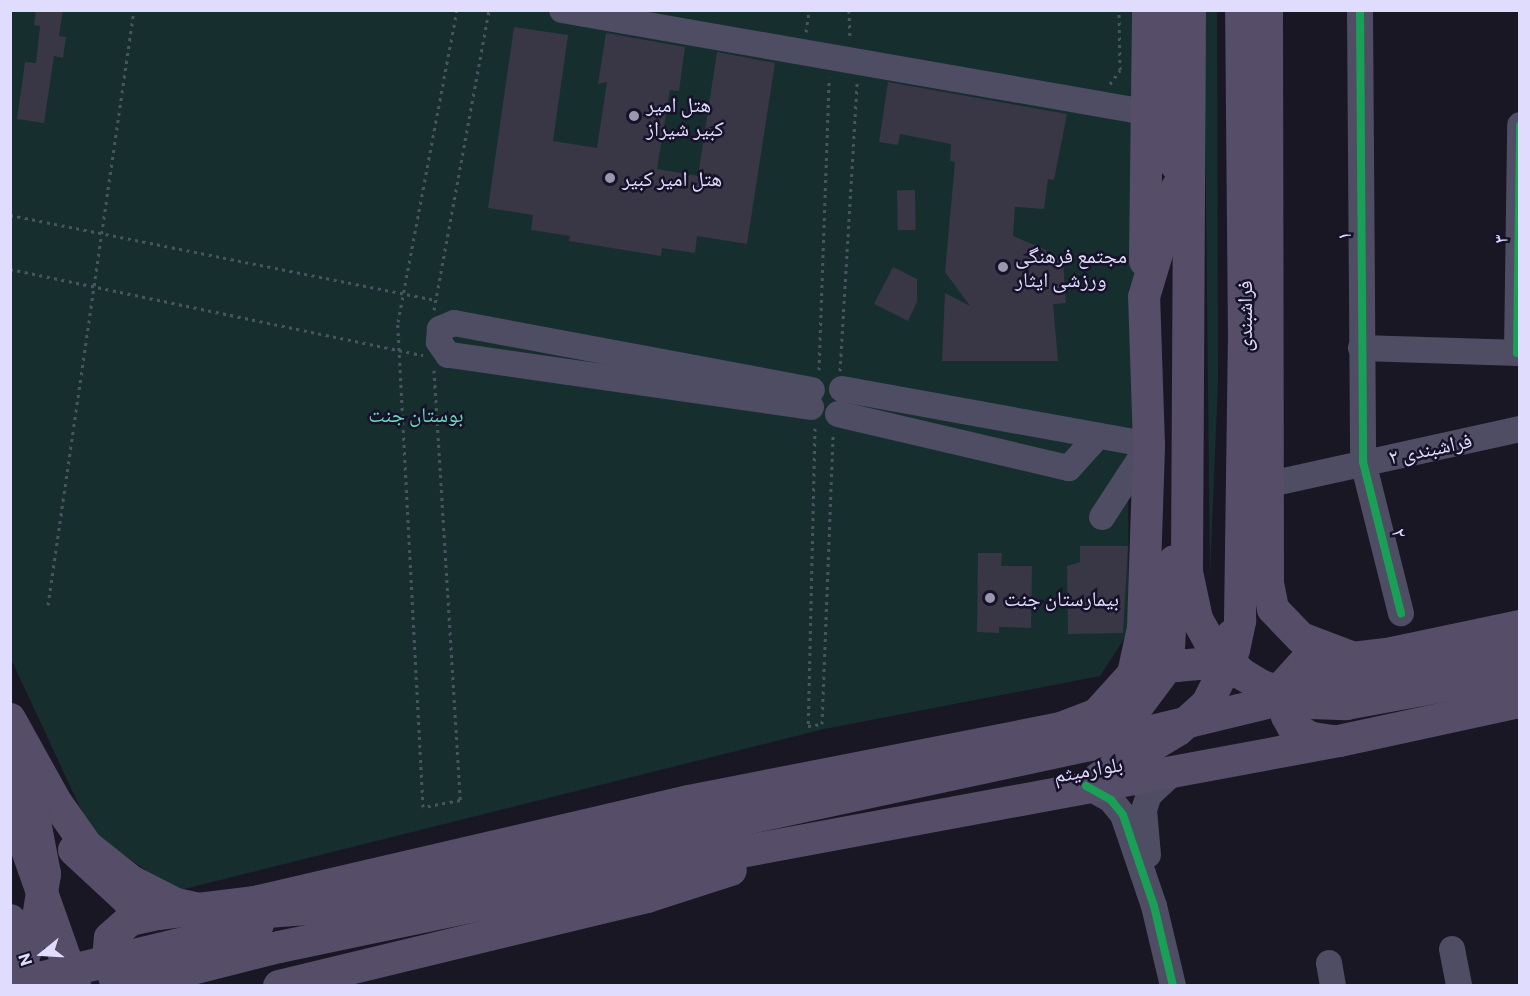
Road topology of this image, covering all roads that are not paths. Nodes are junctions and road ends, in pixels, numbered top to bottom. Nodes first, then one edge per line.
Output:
1 (562, 10) edge
2 (1148, 10) edge
3 (1170, 10) edge
4 (1190, 10) edge
5 (1241, 10) edge
6 (1267, 10) edge
7 (1360, 10) edge
8 (1172, 96) junction
9 (1144, 112) junction
10 (1270, 114) junction
11 (1520, 125) edge
12 (1243, 154) junction
13 (1177, 188) junction
14 (1144, 297) junction
15 (1244, 340) junction
16 (1361, 348) junction
17 (1518, 353) edge
18 (826, 400) junction
19 (1270, 404) junction
20 (1520, 429) edge
21 (1096, 438) junction
22 (1149, 446) junction
23 (1363, 462) junction
24 (1270, 484) junction
25 (1102, 517) dead end
26 (1401, 613) dead end
27 (1240, 621) junction
28 (1520, 626) edge
29 (1143, 628) junction
30 (1520, 642) edge
31 (1354, 658) junction
32 (1520, 672) edge
33 (1520, 702) edge
34 (10, 719) edge
35 (1339, 741) junction
36 (1090, 746) junction
37 (10, 753) edge
38 (1174, 772) junction
39 (1086, 786) junction
40 (10, 802) edge
41 (843, 835) junction
42 (1154, 906) junction
43 (335, 907) junction
44 (158, 914) junction
45 (10, 920) edge
46 (1452, 949) dead end
47 (10, 974) edge
48 (10, 985) edge
49 (31, 986) edge
50 (75, 986) edge
51 (118, 986) edge
52 (125, 986) edge
53 (279, 986) edge
54 (1173, 986) edge
55 (1459, 986) edge

1 - 9 street
2 - 9 main road
3 - 8 main road
4 - 32 main road, bridge
5 - 12 main road, فراشبندی
6 - 10 main road, فراشبندی
7 - 16 street, ۱
8 - 9 street
8 - 13 main road
9 - 14 main road
10 - 12 main road
10 - 19 main road, فراشبندی
11 - 17 street, ۳
12 - 15 main road, فراشبندی
13 - 14 main road
13 - 36 main road, bridge
14 - 22 main road
15 - 19 main road
15 - 27 main road, فراشبندی
16 - 17 street
16 - 23 street, ۱
18 - 18 street
18 - 21 street
18 - 21 street
19 - 24 main road, فراشبندی
20 - 23 street, ۲ فراشبندی
21 - 22 street
22 - 25 street
22 - 29 main road
23 - 24 street, ۲ فراشبندی
23 - 26 street, ۲
24 - 31 main road, فراشبندی
27 - 29 main road
27 - 39 main road, فراشبندی
28 - 31 main road
29 - 44 main road
30 - 36 main road, bridge
31 - 35 main road
33 - 35 main road, بلوارمیثم
34 - 43 main road, bridge
35 - 38 main road, بلوارمیثم
36 - 43 main road
37 - 44 main road
37 - 47 main road, bridge
38 - 39 main road, بلوارمیثم
38 - 42 street
39 - 41 main road, بلوارمیثم
39 - 42 street
40 - 50 main road
41 - 52 main road
41 - 53 main road
42 - 54 street
43 - 48 main road, bridge
44 - 51 main road
45 - 49 main road
46 - 55 street

